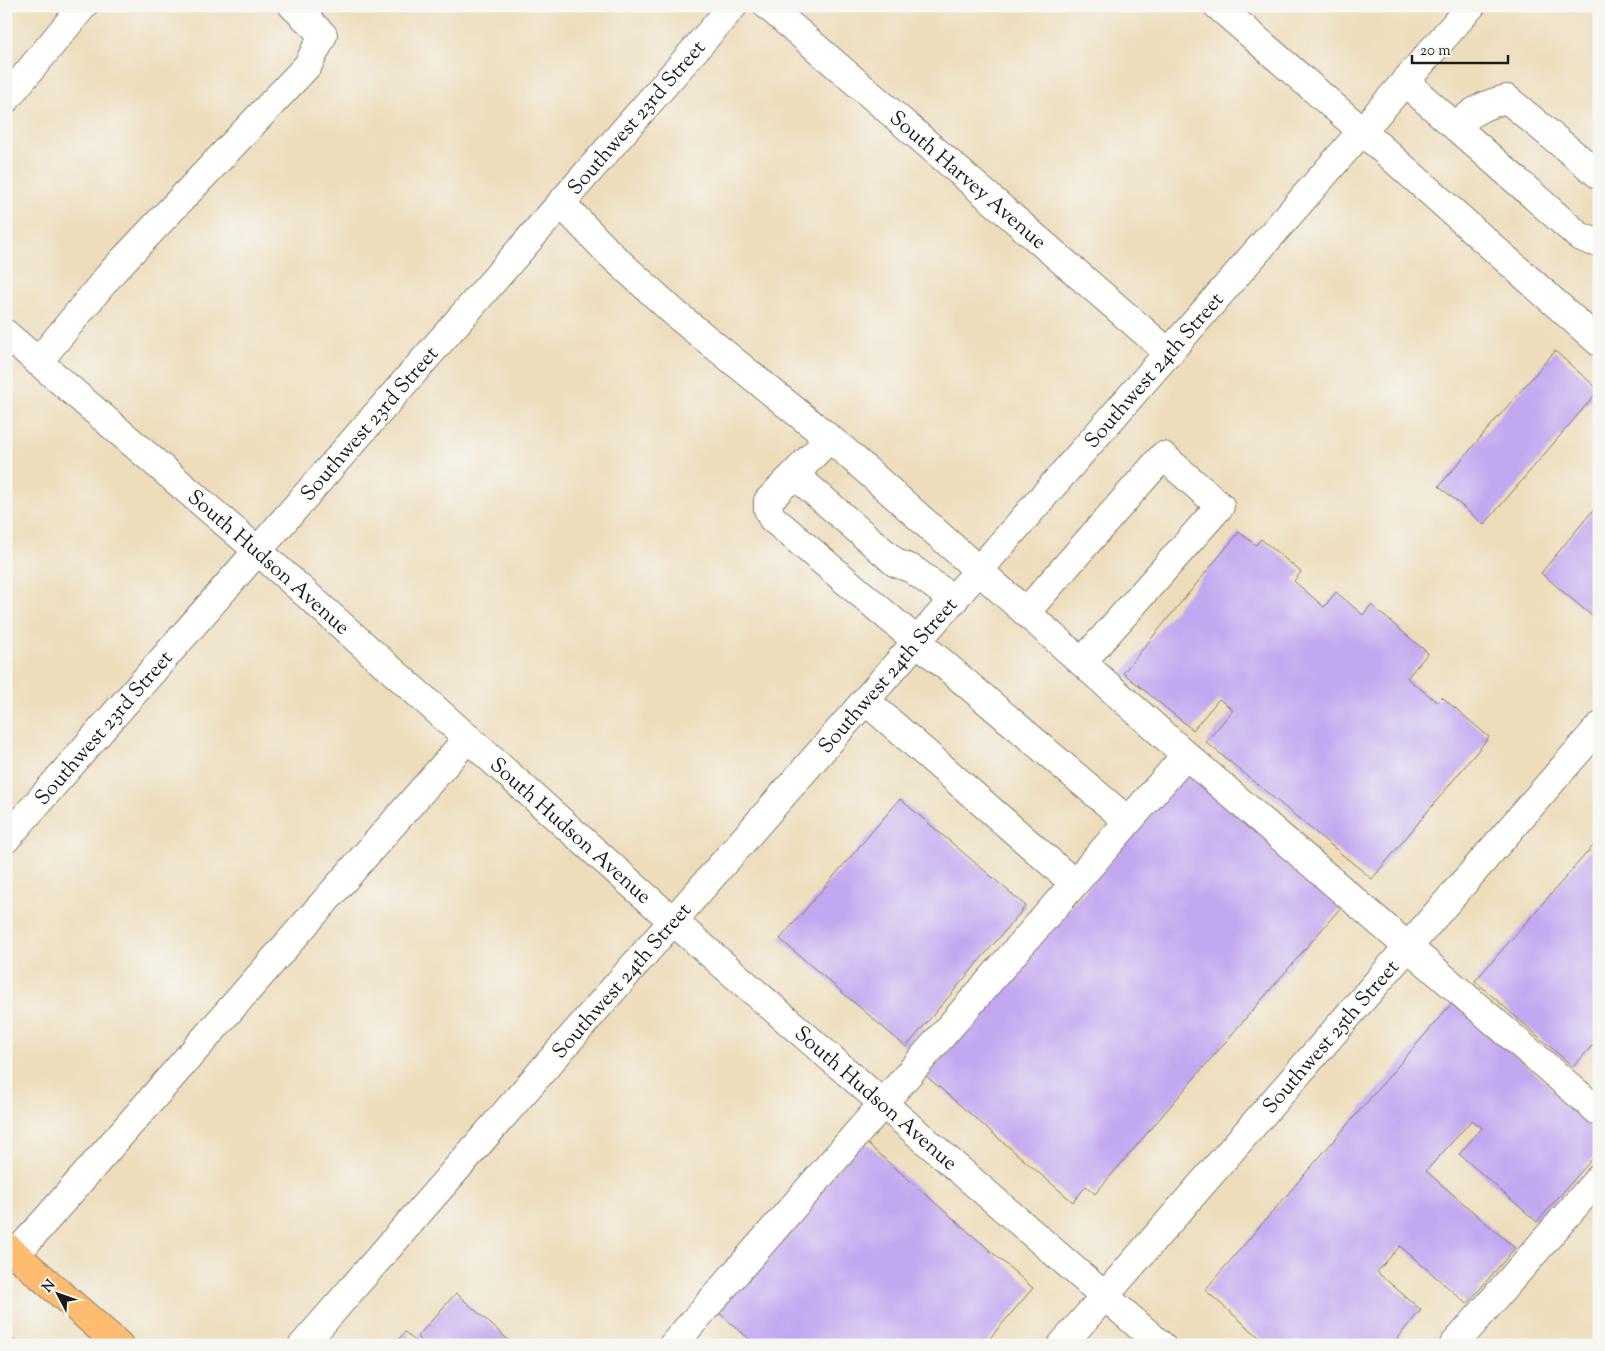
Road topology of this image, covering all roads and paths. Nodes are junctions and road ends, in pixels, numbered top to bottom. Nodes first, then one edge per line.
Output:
1 (83, 6) edge
2 (293, 6) edge
3 (733, 6) edge
4 (768, 6) edge
5 (1218, 6) edge
6 (1471, 6) edge
7 (1405, 82) junction
8 (6, 99) edge
9 (1456, 127) junction
10 (1362, 131) junction
11 (1599, 174) edge
12 (561, 203) junction
13 (1599, 242) edge
14 (6, 334) edge
15 (1599, 342) edge
16 (1169, 353) junction
17 (38, 362) junction
18 (829, 439) junction
19 (789, 480) junction
20 (258, 550) junction
21 (980, 570) junction
22 (954, 600) junction
23 (1026, 612) junction
24 (917, 642) junction
25 (1082, 662) junction
26 (866, 701) junction
27 (1599, 727) edge
28 (468, 738) junction
29 (1186, 755) junction
30 (1128, 821) junction
31 (6, 839) edge
32 (1074, 884) junction
33 (674, 922) junction
34 (1409, 947) junction
35 (883, 1101) junction
36 (1598, 1111) edge
37 (1599, 1178) edge
38 (11, 1250) edge
39 (1105, 1296) junction
40 (119, 1345) edge
41 (303, 1345) edge
42 (673, 1345) edge
43 (1062, 1345) edge
44 (1161, 1345) edge
45 (1454, 1345) edge

1 - 8 street
2 - 17 street
3 - 12 street, Southwest 23rd Street
4 - 16 street, South Harvey Avenue
5 - 10 street
6 - 7 street, Southwest 24th Street
7 - 9 street
7 - 10 street, Southwest 24th Street
9 - 11 street
9 - 13 street
10 - 15 street
10 - 16 street, Southwest 24th Street
12 - 18 street
12 - 20 street, Southwest 23rd Street
14 - 17 street, South Hudson Avenue
16 - 21 street, Southwest 24th Street
17 - 20 street, South Hudson Avenue
18 - 19 street
18 - 21 street
19 - 22 street
19 - 24 street
20 - 28 street, South Hudson Avenue
20 - 31 street, Southwest 23rd Street
21 - 22 street, Southwest 24th Street
21 - 23 street
22 - 24 street, Southwest 24th Street
23 - 25 street
23 - 25 street
24 - 26 street, Southwest 24th Street
24 - 30 street
25 - 29 street
26 - 32 street
26 - 33 street, Southwest 24th Street
27 - 34 street, Southwest 25th Street
28 - 33 street, South Hudson Avenue
28 - 38 street
29 - 30 street
29 - 34 street
30 - 32 street
32 - 35 street
33 - 35 street, South Hudson Avenue
33 - 41 street, Southwest 24th Street
34 - 36 street
34 - 39 street, Southwest 25th Street
35 - 39 street, South Hudson Avenue
35 - 42 street
37 - 45 street
38 - 40 main road
39 - 43 street, Southwest 25th Street
39 - 44 street, South Hudson Avenue

